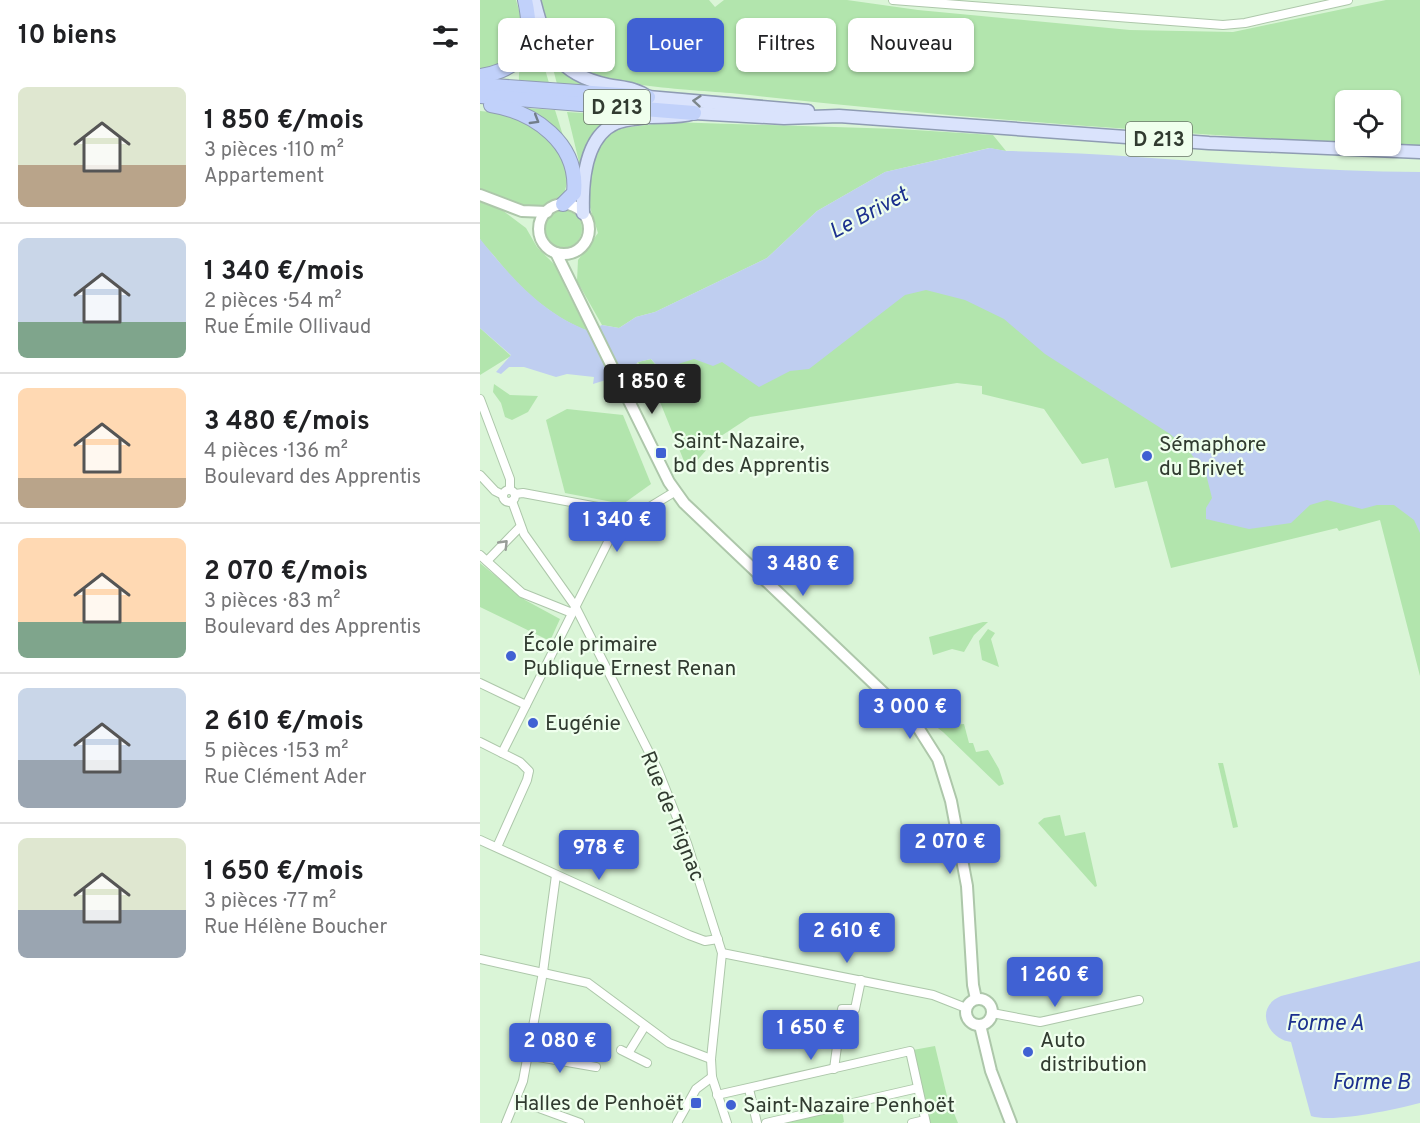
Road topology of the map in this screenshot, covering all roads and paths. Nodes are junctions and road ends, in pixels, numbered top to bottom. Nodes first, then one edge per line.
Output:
1 (525, 0) edge
2 (534, 0) edge
3 (893, 0) edge
4 (1348, 0) edge
5 (480, 76) edge
6 (480, 85) edge
7 (480, 96) edge
8 (648, 97) junction
9 (480, 103) edge
10 (694, 112) junction
11 (839, 116) junction
12 (1420, 152) edge
13 (480, 195) edge
14 (563, 204) junction
15 (522, 211) junction
16 (547, 212) junction
17 (583, 213) junction
18 (540, 234) junction
19 (577, 251) junction
20 (556, 253) junction
21 (570, 280) junction
22 (480, 399) edge
23 (480, 475) edge
24 (676, 491) junction
25 (510, 495) junction
26 (629, 519) junction
27 (520, 527) junction
28 (480, 555) edge
29 (487, 561) junction
30 (574, 610) junction
31 (480, 682) edge
32 (526, 705) junction
33 (480, 742) edge
34 (502, 753) junction
35 (480, 840) edge
36 (496, 847) junction
37 (556, 875) junction
38 (718, 939) junction
39 (723, 953) junction
40 (480, 959) edge
41 (543, 972) junction
42 (861, 980) junction
43 (976, 999) junction
44 (1139, 1000) dead end
45 (966, 1008) junction
46 (992, 1013) junction
47 (980, 1025) junction
48 (645, 1026) junction
49 (527, 1055) junction
50 (711, 1059) junction
51 (647, 1063) dead end
52 (596, 1067) dead end
53 (834, 1069) junction
54 (712, 1077) junction
55 (918, 1088) junction
56 (749, 1089) junction
57 (717, 1095) junction
58 (517, 1100) junction
59 (925, 1122) edge
60 (506, 1123) edge
61 (580, 1123) edge
62 (677, 1123) edge
63 (727, 1123) edge
64 (757, 1123) edge
65 (766, 1123) edge
66 (912, 1123) edge
67 (1011, 1123) edge

1 - 5 highway
2 - 8 main road
3 - 4 street
6 - 8 highway, D 213
7 - 10 highway, D 213
11 -> 8 main road, D 213
9 -> 14 highway
10 - 11 main road, D 213
10 - 17 main road
11 - 12 main road, D 213
13 - 15 main road
14 - 16 main road
14 - 17 main road
15 - 16 main road
15 - 18 main road
16 - 18 main road
17 - 19 main road
18 - 20 main road
19 - 20 main road
19 - 21 main road
20 - 21 main road
21 - 24 main road
22 - 25 street, Rue de Trignac
23 - 25 street
24 - 26 street
24 - 43 main road
25 - 26 street
25 - 27 street, Rue de Trignac
26 - 30 street
29 -> 27 street
27 - 30 street, Rue de Trignac
28 - 29 street
29 - 30 street
30 - 32 street
30 - 38 street, Rue de Trignac
31 - 32 street
32 - 34 street
33 - 34 street
34 - 36 street
35 - 36 street
36 - 37 street
37 - 38 street
37 - 41 street
38 - 39 street, Rue de Trignac
39 - 42 street
39 - 50 street, Rue de Trignac
40 - 41 street
41 - 48 street
41 - 49 street
42 - 45 street
42 - 53 street
43 - 45 main road
43 - 46 main road
44 - 46 street
45 - 47 main road
46 - 47 main road
47 - 67 main road
48 - 50 street
48 - 51 street
49 - 52 street
49 - 58 street
50 - 54 street, Rue de Trignac
53 - 55 street
53 - 56 street
54 - 57 street, Rue de Trignac
54 - 62 street
55 - 59 street
55 - 65 street
56 - 57 street
56 - 64 street
57 - 63 street, Rue de Trignac
58 - 60 street
58 - 61 street
59 - 66 street

